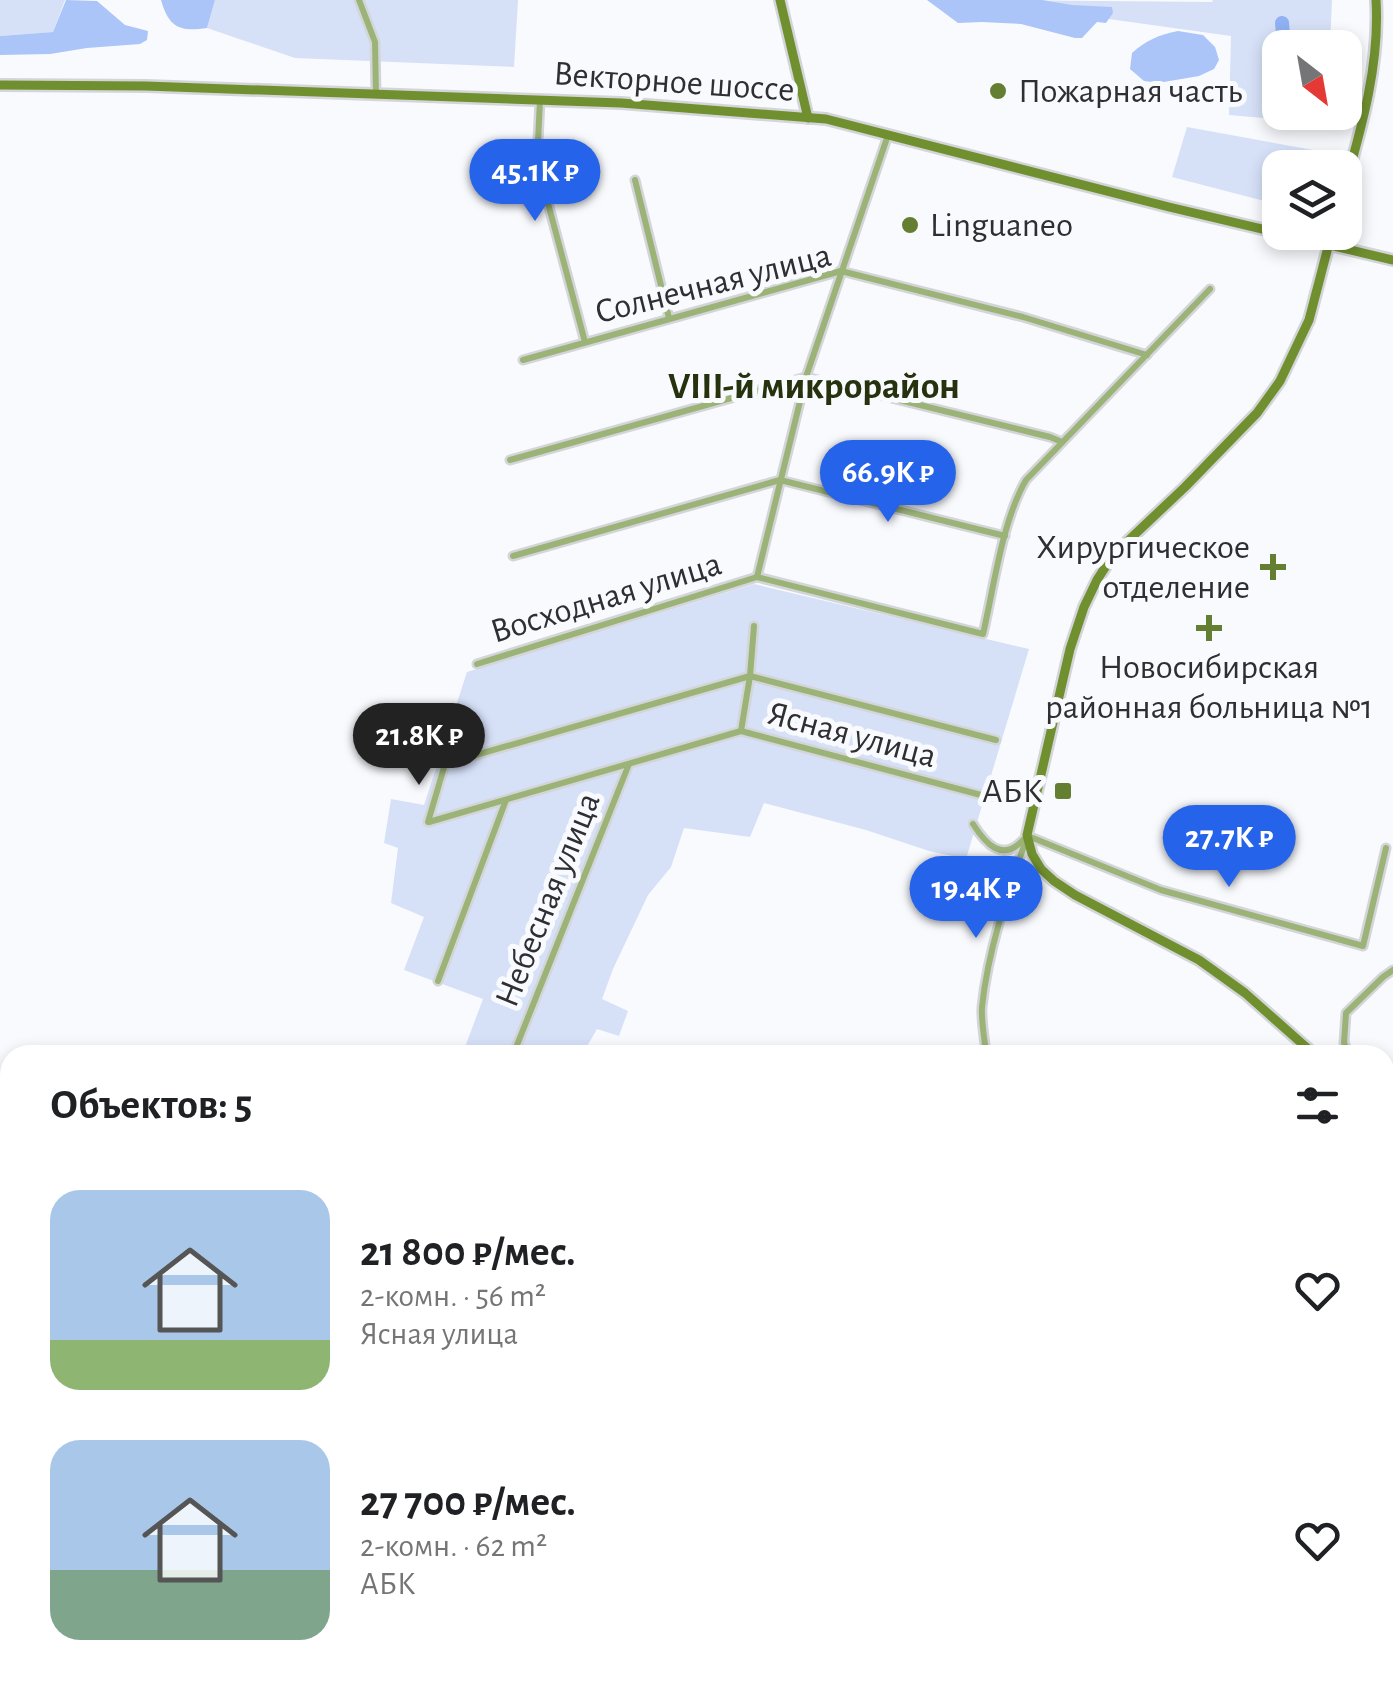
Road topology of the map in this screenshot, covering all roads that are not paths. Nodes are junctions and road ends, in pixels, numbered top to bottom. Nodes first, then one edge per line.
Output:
1 (359, 0) edge
2 (780, 0) edge
3 (1376, 0) edge
4 (0, 84) edge
5 (376, 95) junction
6 (540, 100) junction
7 (808, 118) junction
8 (888, 135) junction
9 (1355, 150) edge
10 (635, 180) dead end
11 (1262, 229) edge
12 (1328, 250) edge
13 (1350, 250) edge
14 (1393, 260) edge
15 (841, 271) junction
16 (1210, 288) dead end
17 (669, 318) junction
18 (586, 342) junction
19 (1147, 355) junction
20 (523, 360) dead end
21 (806, 377) junction
22 (1062, 442) junction
23 (510, 460) dead end
24 (780, 480) junction
25 (1006, 536) junction
26 (514, 556) dead end
27 (758, 577) junction
28 (754, 626) dead end
29 (477, 664) dead end
30 (750, 676) junction
31 (741, 730) junction
32 (996, 740) dead end
33 (629, 763) junction
34 (506, 799) junction
35 (1034, 804) junction
36 (973, 824) dead end
37 (1027, 836) junction
38 (1386, 848) dead end
39 (1393, 970) edge
40 (438, 980) dead end
41 (516, 1045) edge
42 (985, 1045) edge
43 (1304, 1045) edge
44 (1345, 1045) edge

1 - 5 street
2 - 7 main road
3 - 9 main road
4 - 5 main road, Векторное шоссе
5 - 6 main road, Векторное шоссе
6 - 7 main road, Векторное шоссе
6 - 18 street
7 - 8 main road, Векторное шоссе
8 - 11 main road, Векторное шоссе
8 - 15 street
10 - 17 street
12 - 35 main road
13 - 14 main road, Векторное шоссе
15 - 17 street, Солнечная улица
15 - 19 street, Солнечная улица
15 - 21 street
16 - 19 street
17 - 18 street, Солнечная улица
18 - 20 street, Солнечная улица
19 - 22 street
21 - 22 street
21 - 23 street
21 - 24 street
22 - 25 street
24 - 25 street
24 - 26 street
24 - 27 street
25 - 27 street, Восходная улица
27 - 29 street, Восходная улица
28 - 30 street
30 - 31 street
30 - 32 street
30 - 34 street, Ясная улица
31 - 33 street, Ясная улица
31 - 35 street, Ясная улица
33 - 34 street, Ясная улица
33 - 41 street, Небесная улица
34 - 40 street
35 - 37 main road
36 - 37 street
37 - 38 street
37 - 42 street
37 - 43 main road
39 - 44 street

